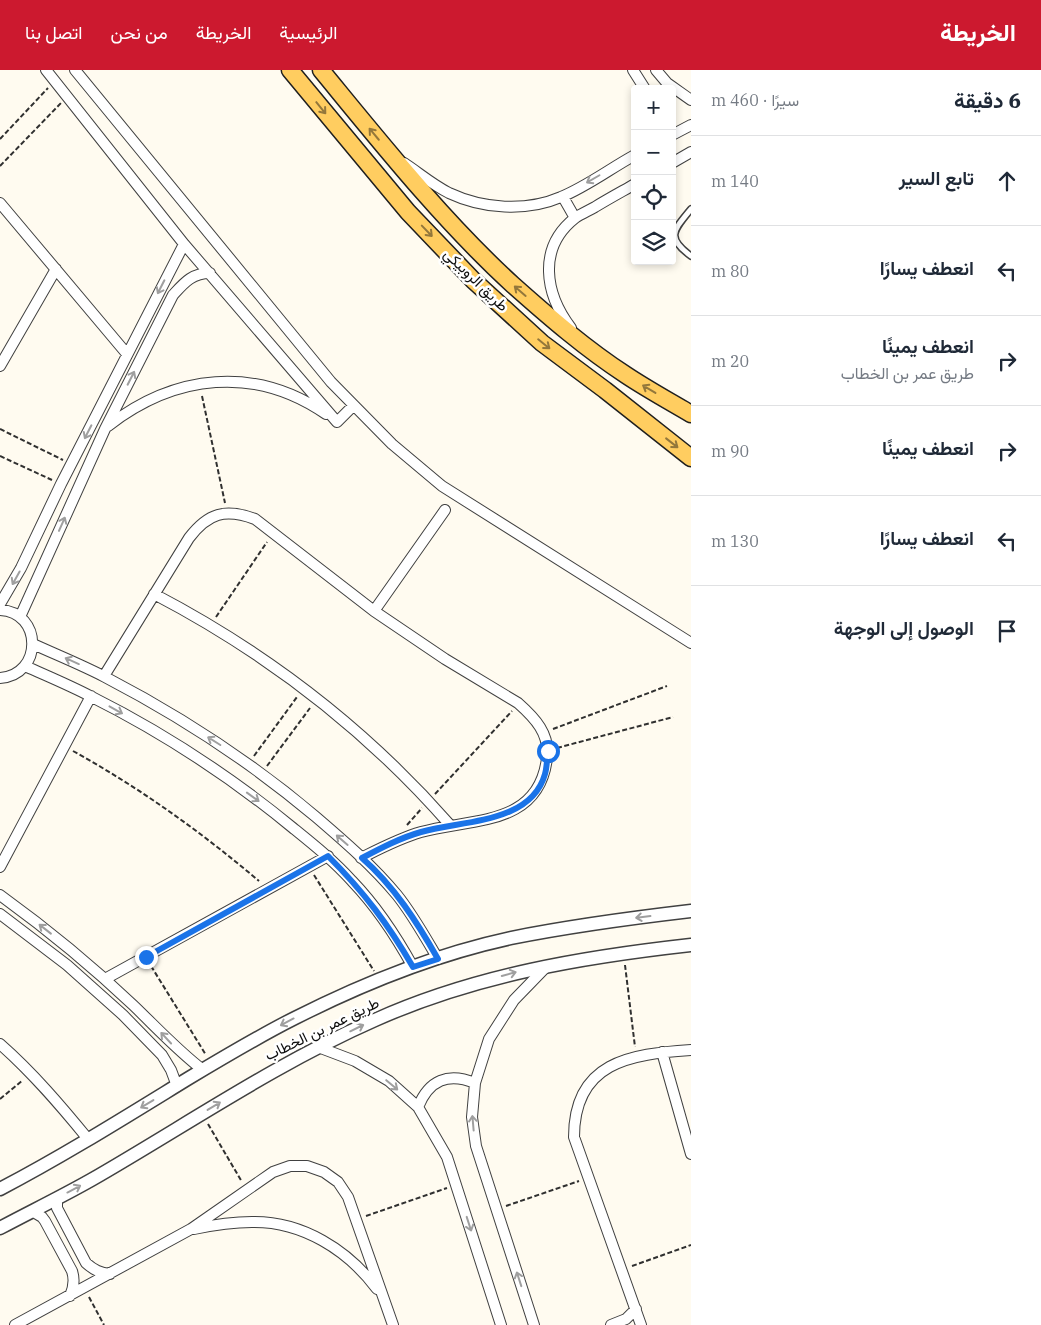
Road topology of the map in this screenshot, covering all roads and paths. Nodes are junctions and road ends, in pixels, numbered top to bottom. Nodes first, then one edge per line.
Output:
1 (46, 70) edge
2 (75, 70) edge
3 (290, 70) edge
4 (321, 70) edge
5 (633, 70) edge
6 (656, 70) edge
7 (54, 80) junction
8 (642, 85) edge
9 (67, 96) junction
10 (691, 100) edge
11 (691, 125) edge
12 (676, 133) edge
13 (0, 139) edge
14 (691, 152) edge
15 (390, 153) junction
16 (631, 156) edge
17 (676, 160) edge
18 (0, 166) edge
19 (631, 186) edge
20 (563, 197) junction
21 (0, 203) edge
22 (691, 209) edge
23 (575, 218) junction
24 (184, 244) junction
25 (691, 256) edge
26 (56, 269) junction
27 (210, 273) junction
28 (584, 344) junction
29 (127, 354) junction
30 (0, 366) edge
31 (200, 384) junction
32 (353, 406) junction
33 (691, 414) edge
34 (337, 422) junction
35 (105, 429) junction
36 (0, 430) edge
37 (0, 456) edge
38 (691, 458) edge
39 (72, 464) junction
40 (62, 484) junction
41 (445, 510) dead end
42 (227, 513) junction
43 (273, 533) junction
44 (154, 594) junction
45 (0, 604) edge
46 (0, 610) edge
47 (374, 611) junction
48 (20, 617) junction
49 (211, 625) junction
50 (691, 643) edge
51 (33, 644) junction
52 (25, 666) junction
53 (104, 676) junction
54 (0, 678) edge
55 (667, 686) dead end
56 (304, 687) junction
57 (91, 696) junction
58 (318, 698) junction
59 (518, 703) junction
60 (673, 717) dead end
61 (543, 733) junction
62 (64, 746) junction
63 (548, 751) junction
64 (248, 764) junction
65 (262, 774) junction
66 (429, 801) junction
67 (450, 825) junction
68 (390, 843) junction
69 (328, 856) junction
70 (362, 858) junction
71 (309, 866) junction
72 (0, 867) edge
73 (268, 889) junction
74 (0, 895) edge
75 (691, 911) edge
76 (0, 914) edge
77 (691, 945) edge
78 (623, 953) junction
79 (146, 957) junction
80 (438, 959) junction
81 (547, 966) junction
82 (413, 967) junction
83 (105, 979) junction
84 (380, 980) junction
85 (0, 1044) edge
86 (318, 1047) junction
87 (691, 1050) edge
88 (662, 1052) junction
89 (636, 1057) junction
90 (207, 1067) junction
91 (31, 1074) junction
92 (475, 1083) junction
93 (177, 1086) junction
94 (0, 1099) edge
95 (418, 1107) junction
96 (202, 1113) junction
97 (88, 1139) junction
98 (691, 1154) edge
99 (589, 1178) junction
100 (456, 1184) junction
101 (0, 1189) edge
102 (247, 1190) junction
103 (58, 1198) junction
104 (496, 1210) junction
105 (32, 1211) junction
106 (356, 1220) junction
107 (0, 1228) edge
108 (191, 1229) junction
109 (691, 1245) edge
110 (622, 1270) junction
111 (110, 1274) junction
112 (84, 1288) junction
113 (70, 1296) junction
114 (384, 1297) junction
115 (636, 1310) junction
116 (15, 1325) edge
117 (104, 1325) edge
118 (393, 1325) edge
119 (500, 1325) edge
120 (534, 1325) edge
121 (611, 1325) edge
122 (641, 1325) edge

1 - 7 street
2 - 32 street
3 -> 38 main road, طريق الروبيكي
15 -> 4 main road, طريق الروبيكي
5 - 8 street
6 - 10 street
7 - 9 street
7 - 13 path
9 - 18 path
9 - 24 street
11 - 12 street
14 - 17 street
15 - 20 street
28 -> 15 main road, طريق الروبيكي
16 -> 20 street
19 - 23 street
20 - 23 street
21 - 26 street
22 - 25 lane
23 - 28 street
24 - 27 street
24 -> 29 street
26 - 29 street
26 - 30 street
27 - 34 street
35 -> 27 street
33 -> 28 main road, طريق الروبيكي
29 -> 39 street
31 - 34 street
31 - 35 street
31 - 42 path
32 - 34 street
32 - 50 street
48 -> 35 street
36 - 39 path
37 - 40 path
39 - 40 street
40 -> 45 street
41 - 47 street
42 - 43 street
42 - 44 street
43 - 47 street
43 - 49 path
44 - 49 street
44 - 53 street
46 - 48 street
47 - 59 street
48 - 51 street
49 - 56 street
51 - 52 street
53 -> 51 street
52 - 54 street
52 - 57 street
64 -> 53 street
55 - 61 path
56 - 58 street
56 - 64 path
57 - 62 street
57 -> 69 street
58 - 65 path
58 - 66 street
59 - 61 street
59 - 66 path
60 - 63 path
61 - 63 street
62 - 72 street
62 - 73 path
63 - 67 street
64 - 65 street
70 -> 65 street
66 - 67 street
66 - 68 path
67 - 68 street
68 - 70 street
69 - 71 street
69 - 82 street
70 - 80 street
71 - 73 street
71 - 84 path
73 - 79 street
83 -> 74 street
75 -> 80 street, طريق عمر بن الخطاب
76 - 93 street
77 - 78 street, طريق عمر بن الخطاب
78 - 81 street, طريق عمر بن الخطاب
78 - 89 path
79 - 83 street
79 - 90 path
80 - 82 street, طريق عمر بن الخطاب
86 -> 81 street, طريق عمر بن الخطاب
81 - 92 street
82 - 84 street, طريق عمر بن الخطاب
90 -> 83 street
84 -> 90 street, طريق عمر بن الخطاب
85 - 91 street
86 -> 95 street
96 -> 86 street, طريق عمر بن الخطاب
87 - 88 street
88 - 89 street
88 - 98 street
89 - 99 street
90 - 93 street, طريق عمر بن الخطاب
91 - 94 path
91 - 97 street
92 - 95 street
104 -> 92 street
93 -> 97 street, طريق عمر بن الخطاب
95 - 100 street
96 - 102 path
103 -> 96 street, طريق عمر بن الخطاب
97 - 101 street, طريق عمر بن الخطاب
99 - 104 path
99 - 110 street
100 - 106 path
100 -> 119 street
102 - 106 street
102 - 108 street
103 - 105 street, طريق عمر بن الخطاب
103 - 111 street
120 -> 104 street
105 - 107 street, طريق عمر بن الخطاب
105 - 113 street
106 - 114 street
108 - 111 street
108 - 114 street
109 - 110 path
110 - 115 street
111 - 112 street
112 - 113 street
112 - 117 path
113 - 116 street
114 - 118 street
115 - 121 street
115 - 122 street

